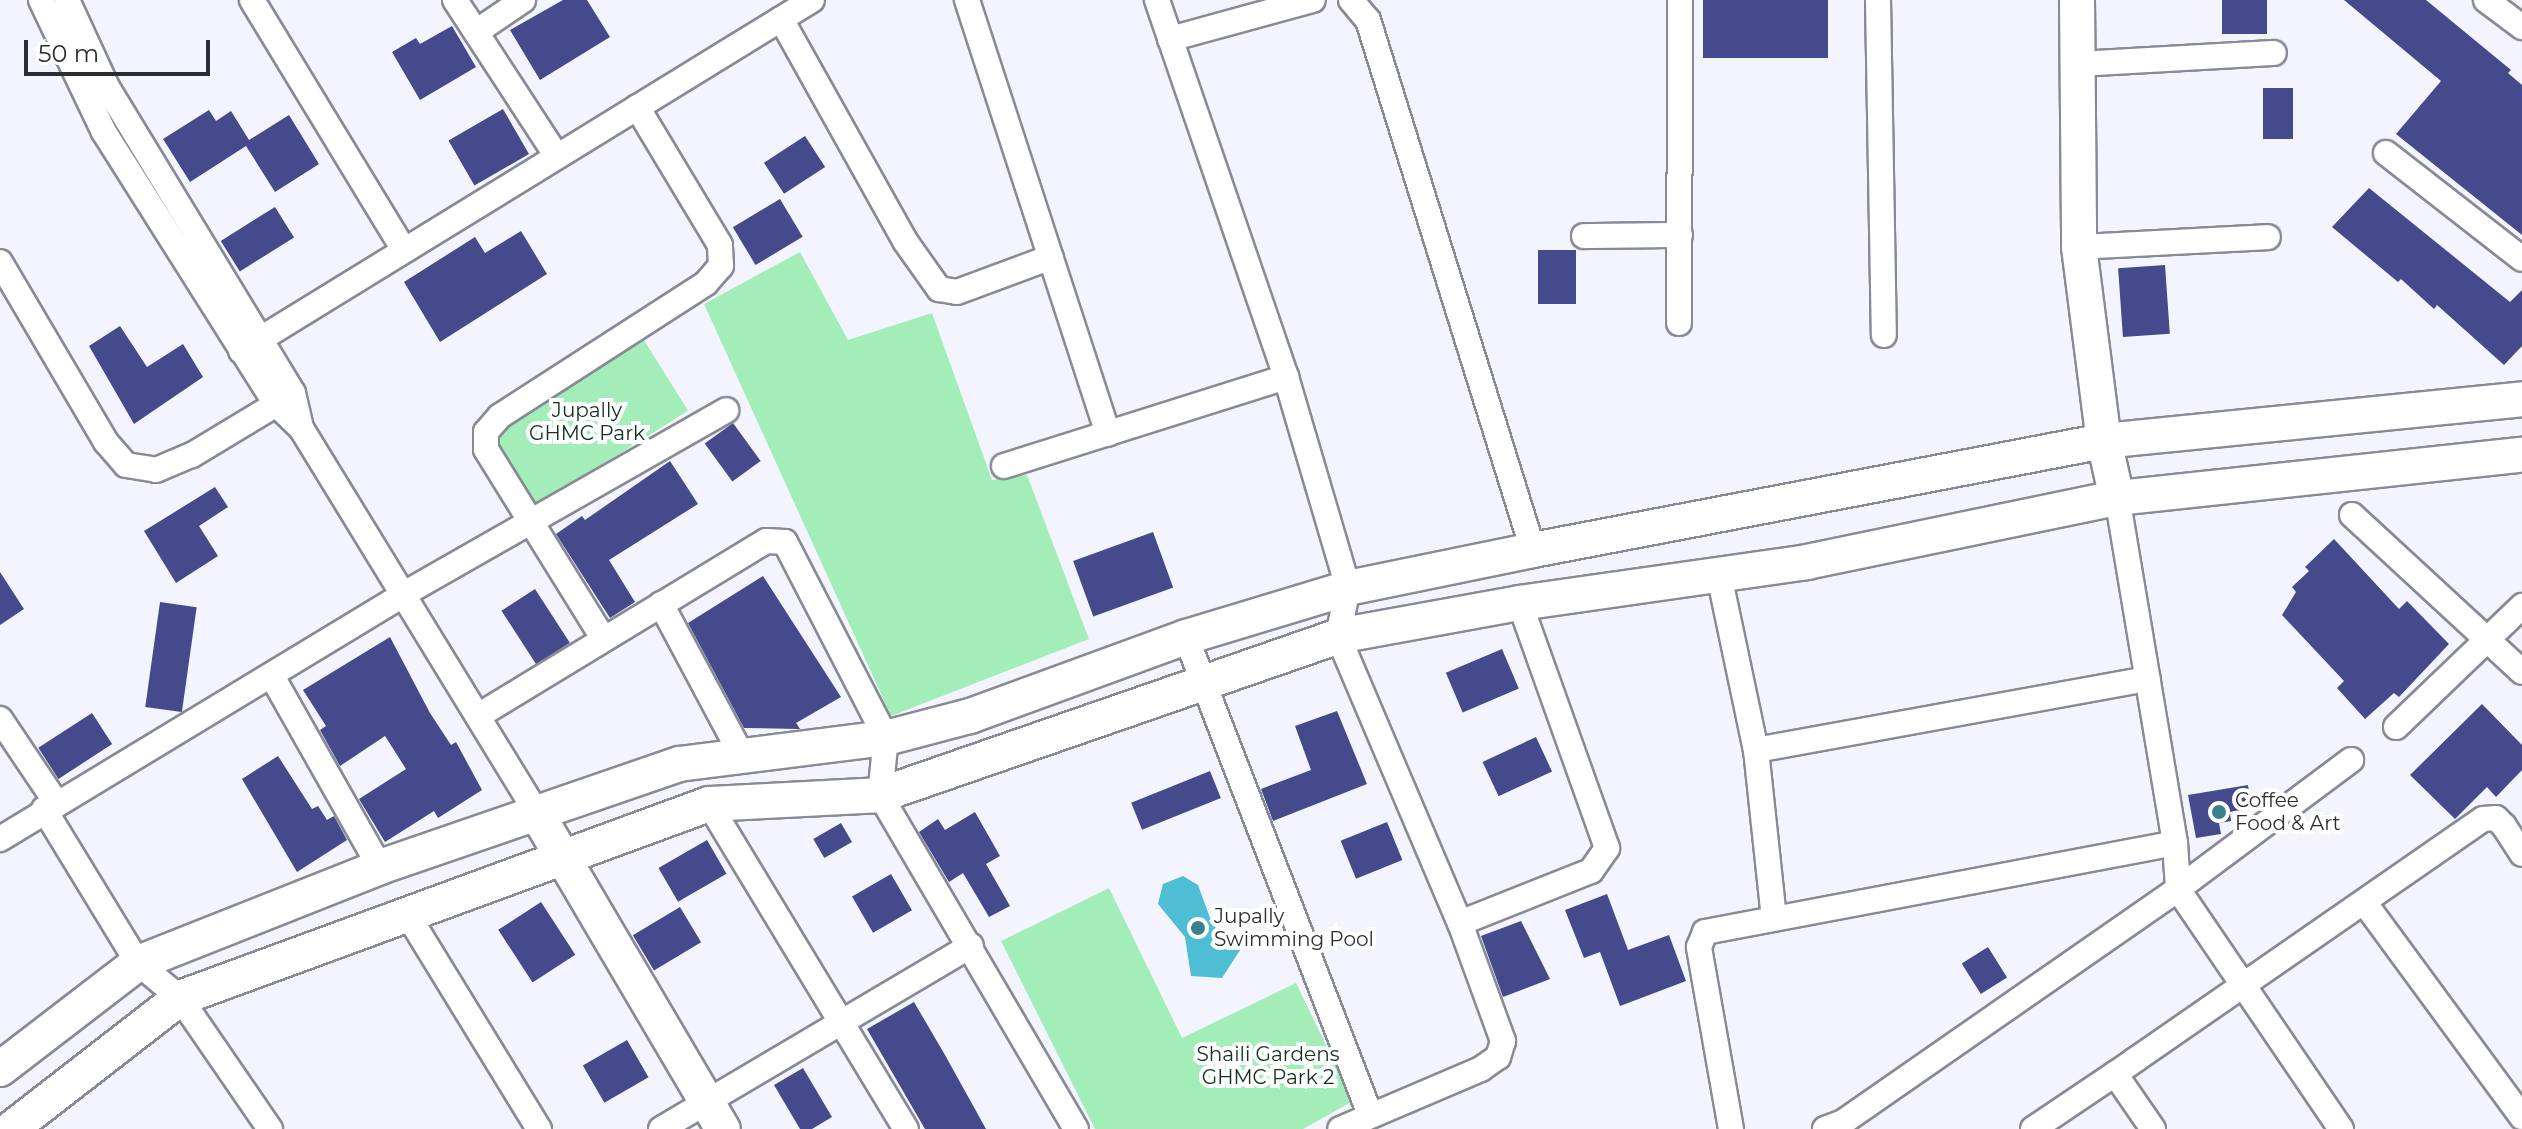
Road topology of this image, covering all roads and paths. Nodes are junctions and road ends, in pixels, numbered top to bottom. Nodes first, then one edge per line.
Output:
1 (41, 0) edge
2 (67, 0) edge
3 (252, 0) edge
4 (455, 0) edge
5 (523, 0) edge
6 (812, 0) edge
7 (967, 0) edge
8 (1157, 0) edge
9 (1313, 0) edge
10 (1351, 0) edge
11 (1680, 0) edge
12 (1878, 0) edge
13 (2077, 0) edge
14 (2486, 0) edge
15 (781, 19) junction
16 (2522, 27) edge
17 (476, 32) junction
18 (1170, 39) junction
19 (2274, 53) dead end
20 (2077, 64) junction
21 (637, 107) junction
22 (2386, 153) dead end
23 (556, 155) junction
24 (1680, 235) junction
25 (1584, 236) dead end
26 (2268, 237) dead end
27 (2079, 247) junction
28 (404, 250) junction
29 (1051, 257) junction
30 (2522, 259) edge
31 (0, 262) edge
32 (1679, 323) dead end
33 (1884, 335) dead end
34 (250, 345) junction
35 (1286, 377) junction
36 (284, 399) junction
37 (2522, 399) edge
38 (726, 410) dead end
39 (1108, 434) junction
40 (2104, 441) junction
41 (2522, 455) edge
42 (1004, 466) dead end
43 (2117, 498) junction
44 (2352, 515) dead end
45 (532, 525) junction
46 (1533, 550) junction
47 (1719, 575) junction
48 (1348, 588) junction
49 (404, 594) junction
50 (1520, 603) junction
51 (661, 604) junction
52 (2522, 606) edge
53 (1338, 636) junction
54 (1186, 637) junction
55 (603, 638) junction
56 (2488, 639) junction
57 (2522, 672) edge
58 (273, 678) junction
59 (2148, 679) junction
60 (1200, 681) junction
61 (478, 716) junction
62 (0, 719) edge
63 (2396, 727) dead end
64 (886, 738) junction
65 (1756, 750) junction
66 (742, 756) junction
67 (2351, 760) dead end
68 (880, 795) junction
69 (709, 804) junction
70 (50, 805) junction
71 (536, 812) junction
72 (0, 839) edge
73 (2175, 843) junction
74 (2522, 854) edge
75 (564, 856) junction
76 (380, 867) junction
77 (2178, 889) junction
78 (2364, 902) junction
79 (409, 917) junction
80 (1774, 918) junction
81 (1460, 923) junction
82 (971, 946) junction
83 (138, 963) junction
84 (2241, 987) junction
85 (180, 998) junction
86 (843, 1020) junction
87 (0, 1069) edge
88 (2115, 1074) junction
89 (1369, 1112) junction
90 (715, 1116) edge
91 (2522, 1117) edge
92 (1839, 1127) edge
93 (11, 1129) edge
94 (270, 1129) edge
95 (539, 1129) edge
96 (661, 1129) edge
97 (906, 1129) edge
98 (1076, 1129) edge
99 (1340, 1129) edge
100 (1731, 1129) edge
101 (2033, 1129) edge
102 (2153, 1129) edge
103 (2341, 1129) edge

1 - 34 street
2 - 34 street
3 - 28 street
4 - 17 street
5 - 17 street
6 - 15 street
7 - 29 street
8 - 18 street
9 - 18 street
10 - 46 street
11 - 24 street
12 - 33 street
13 - 20 street
14 - 16 street
15 - 21 street
15 - 29 street
17 - 23 street
18 - 35 street
19 - 20 street
20 - 27 street
21 - 23 street
21 - 45 street
22 - 30 street
23 - 28 street
24 - 25 street
24 - 32 street
26 - 27 street
27 - 40 street
28 - 34 street
29 - 39 street
31 - 36 street
34 - 36 street
35 - 39 street
35 - 48 street
36 - 49 street
37 - 40 street
38 - 45 street
39 - 42 street
40 - 43 street
40 - 46 street
41 - 43 street
43 - 47 street
43 - 59 street
44 - 56 street
45 - 49 street
45 - 55 street
46 - 48 street
47 - 50 street
47 - 65 street
48 - 53 street
48 - 54 street
49 - 58 street
49 - 61 street
50 - 53 street
50 - 81 street
51 - 55 street
51 - 64 street
51 - 66 street
52 - 56 street
53 - 60 street
53 - 81 street
54 - 60 street
54 - 64 street
55 - 61 street
56 - 57 street
56 - 63 street
58 - 70 street
58 - 76 street
59 - 65 street
59 - 73 street
60 - 68 street
60 - 89 street
61 - 71 street
62 - 70 street
64 - 66 street
64 - 68 street
65 - 80 street
66 - 71 street
67 - 77 street
68 - 69 street
68 - 82 street
69 - 75 street
69 - 86 street
70 - 72 street
70 - 83 street
71 - 75 street
71 - 76 street
73 - 77 street
73 - 80 street
74 - 78 street
75 - 79 street
75 - 90 street
76 - 83 street
77 - 84 street
77 - 92 street
78 - 84 street
78 - 91 street
79 - 85 street
79 - 95 street
80 - 100 street
81 - 89 street
82 - 86 street
82 - 98 street
83 - 85 street
83 - 87 street
84 - 88 street
84 - 103 street
85 - 93 street
85 - 94 street
86 - 90 street
86 - 97 street
88 - 101 street
88 - 102 street
89 - 99 street
90 - 96 street

